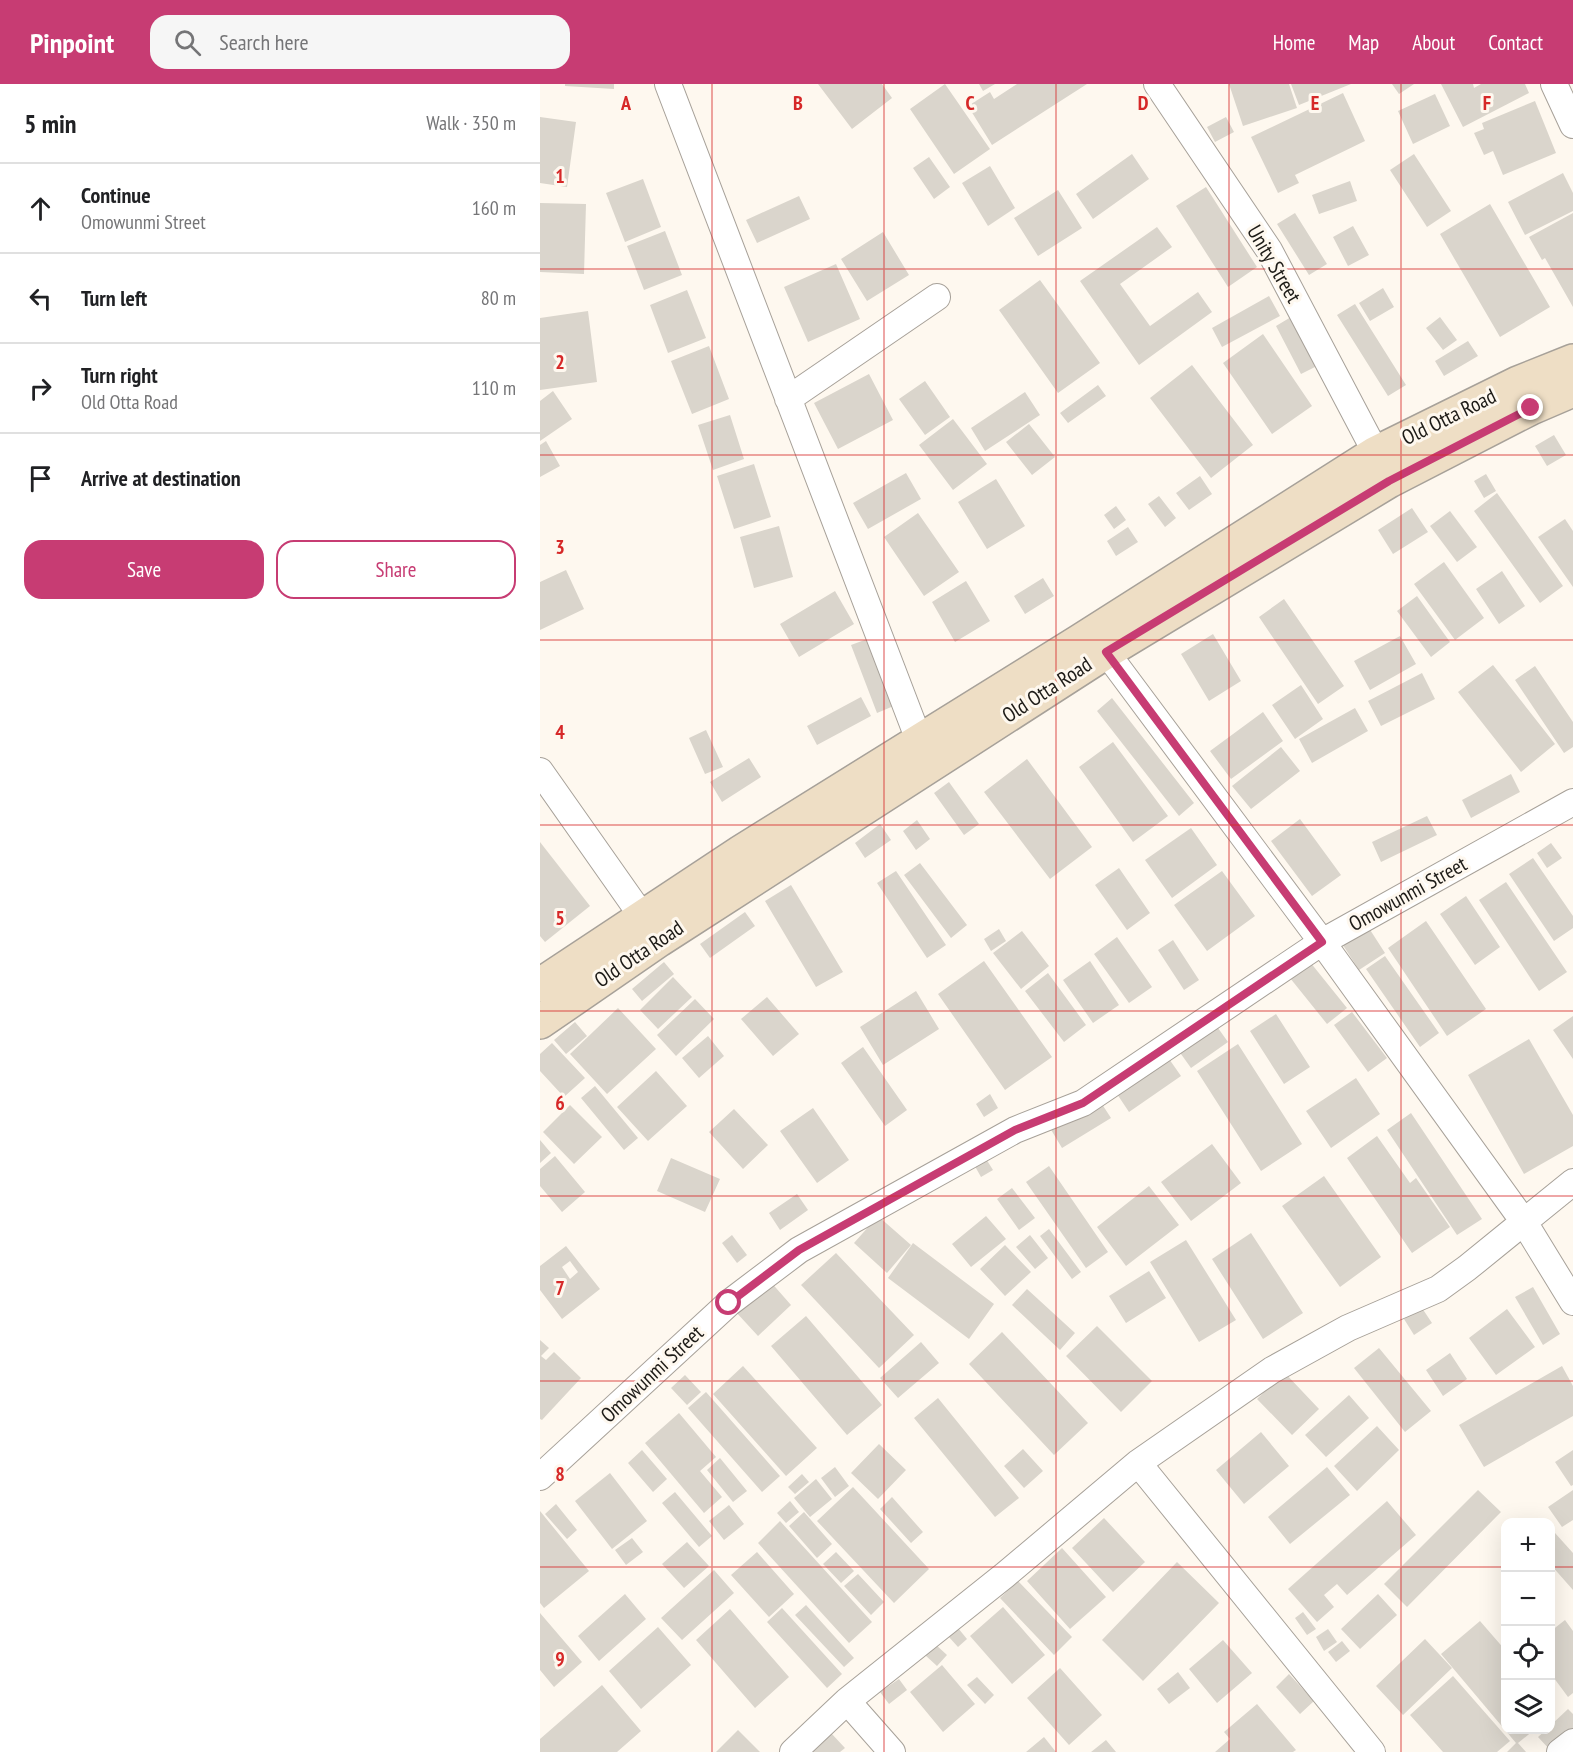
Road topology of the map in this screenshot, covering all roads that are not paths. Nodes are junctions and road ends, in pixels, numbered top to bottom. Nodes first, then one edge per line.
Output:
1 (669, 84) edge
2 (1156, 84) edge
3 (1554, 84) edge
4 (1573, 125) edge
5 (937, 297) dead end
6 (1573, 360) edge
7 (1573, 390) edge
8 (788, 399) junction
9 (1376, 453) junction
10 (1106, 652) junction
11 (919, 740) junction
12 (540, 771) edge
13 (1573, 802) edge
14 (642, 916) junction
15 (1322, 942) junction
16 (540, 985) edge
17 (540, 1022) edge
18 (1573, 1182) edge
19 (1524, 1222) junction
20 (1573, 1302) edge
21 (1138, 1463) junction
22 (540, 1478) edge
23 (847, 1701) junction
24 (1573, 1742) edge
25 (793, 1752) edge
26 (892, 1752) edge
27 (1372, 1752) edge
28 (1560, 1752) edge

1 - 8 street
2 - 9 street, Unity Street
3 - 4 street
5 - 8 street
6 - 9 street, Old Otta Road
7 - 10 street, Old Otta Road
8 - 11 street
9 - 11 street, Old Otta Road
10 - 15 street
10 - 17 street, Old Otta Road
11 - 14 street, Old Otta Road
12 - 14 street
13 - 15 street, Omowunmi Street
14 - 16 street, Old Otta Road
15 - 19 street
15 - 22 street, Omowunmi Street
18 - 19 street
19 - 20 street
19 - 21 street
21 - 23 street
21 - 27 street
23 - 25 street
23 - 26 street
24 - 28 street

